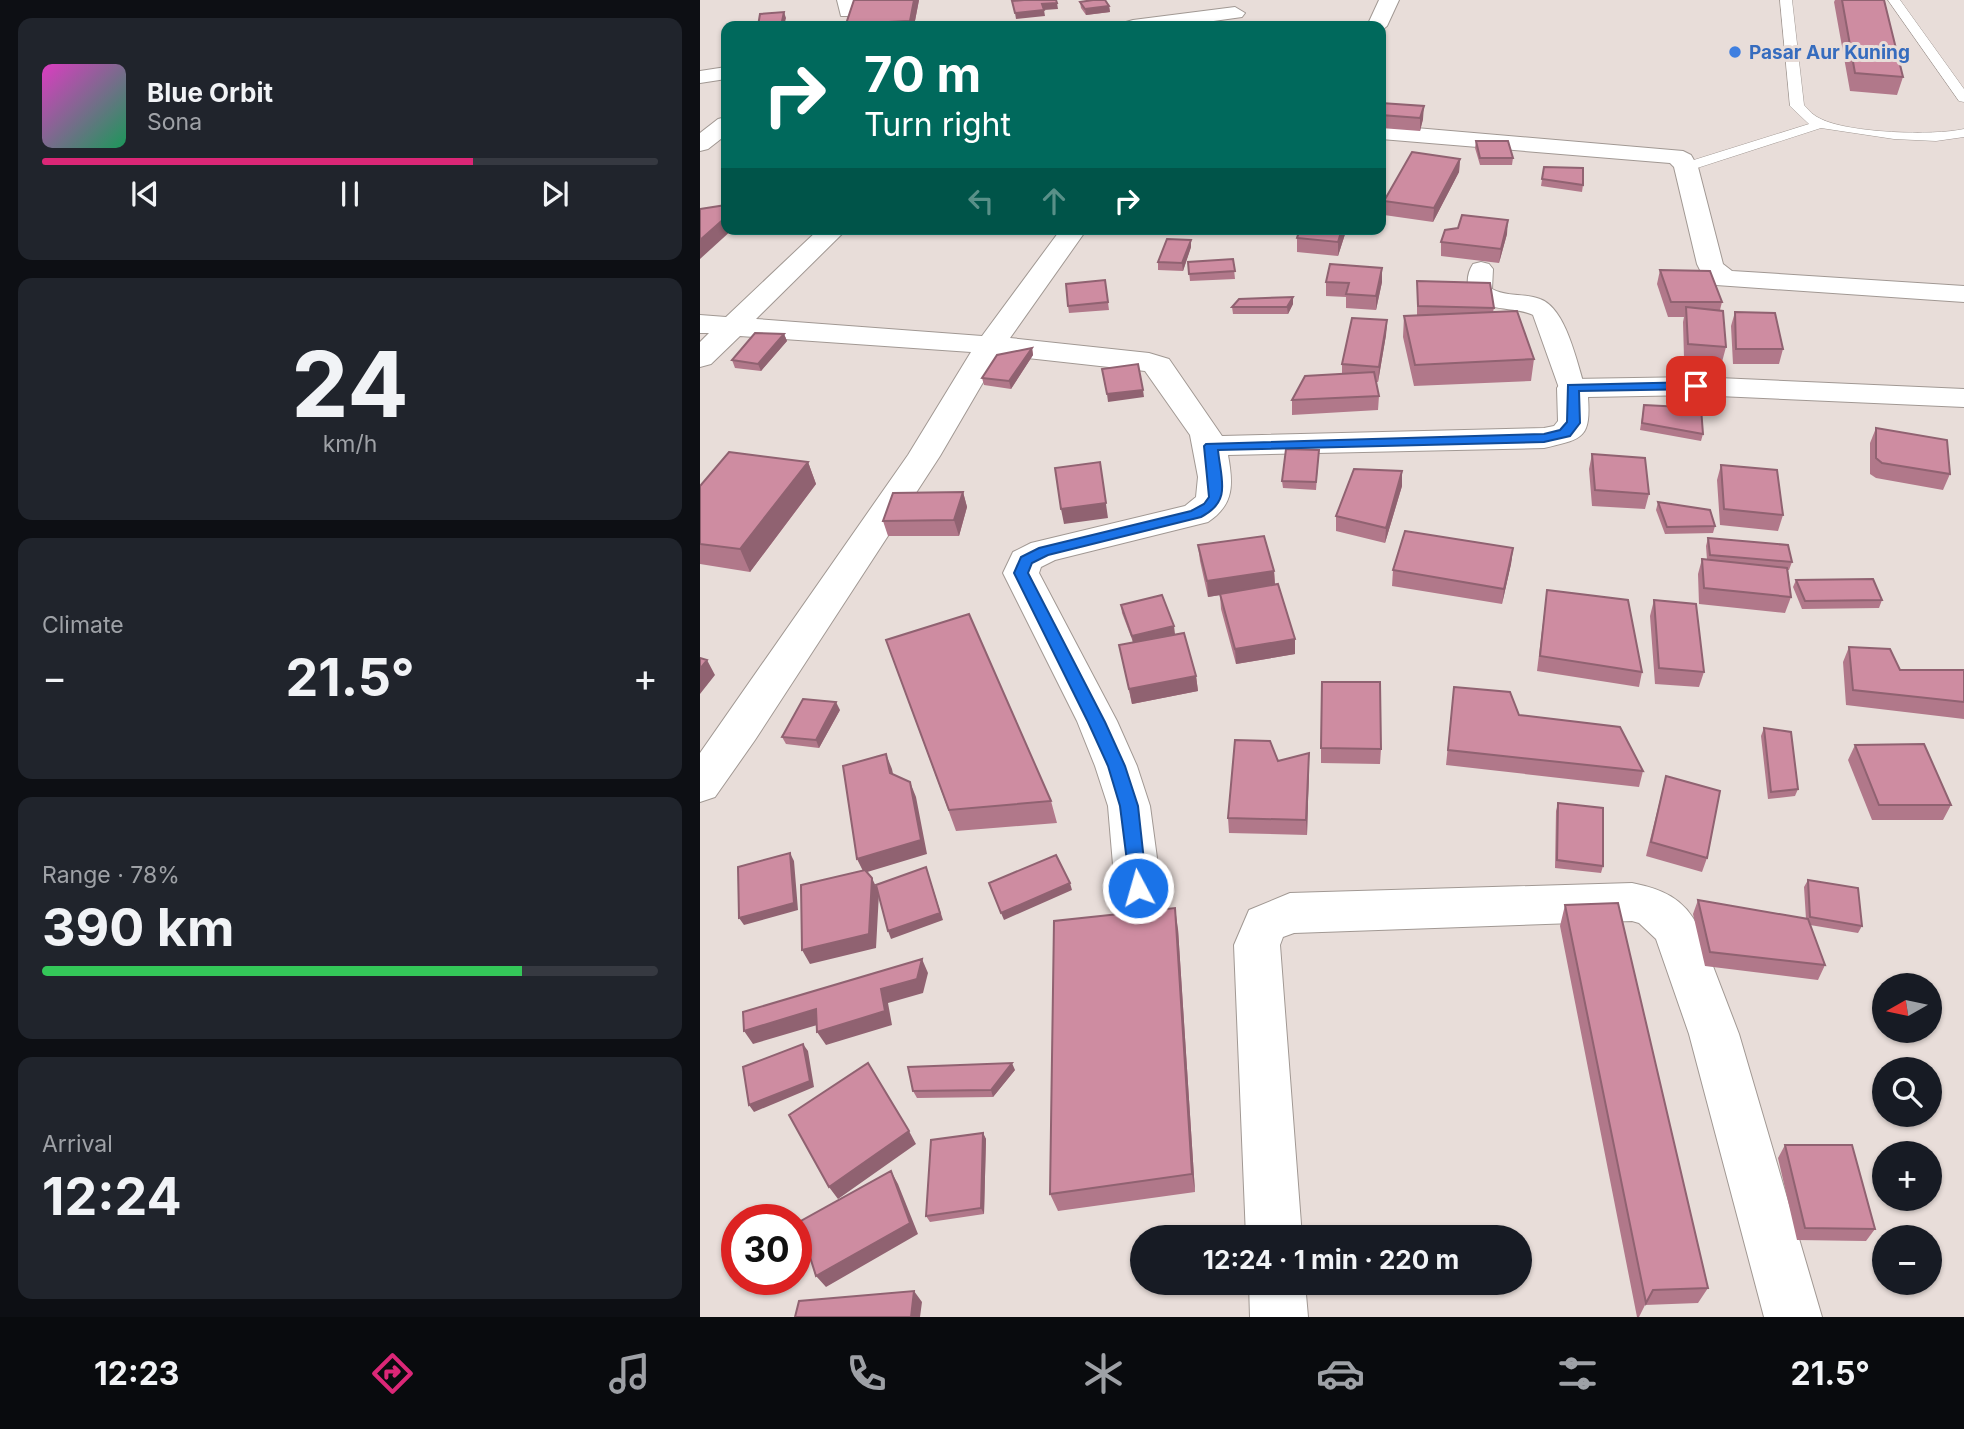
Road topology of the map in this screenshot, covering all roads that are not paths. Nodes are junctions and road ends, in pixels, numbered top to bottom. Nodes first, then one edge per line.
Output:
1 (1389, 0) edge
2 (1786, 0) edge
3 (1894, 0) edge
4 (1235, 13) edge
5 (1172, 21) edge
6 (1379, 21) edge
7 (721, 74) edge
8 (700, 76) edge
9 (1964, 98) edge
10 (1821, 124) junction
11 (721, 128) edge
12 (1386, 132) edge
13 (1964, 133) edge
14 (700, 144) edge
15 (1686, 167) junction
16 (828, 235) edge
17 (1070, 235) edge
18 (1481, 269) edge
19 (1964, 294) edge
20 (700, 324) edge
21 (733, 326) junction
22 (990, 345) junction
23 (700, 358) edge
24 (1572, 387) junction
25 (1964, 398) edge
26 (1210, 446) junction
27 (700, 785) edge
28 (1138, 888) dead end
29 (1273, 1225) edge
30 (1278, 1295) edge
31 (1279, 1317) edge
32 (1793, 1317) edge

1 - 6 street
2 - 10 lane
3 - 9 lane
4 - 5 street
7 - 8 street
10 - 13 lane
10 - 15 lane
11 - 14 street
12 - 15 street
15 - 19 street
16 - 21 street
17 - 22 street
18 - 24 street
20 - 21 street
21 - 22 street
21 - 23 street
22 - 26 street
22 - 27 street
24 - 25 street
24 - 26 street
26 - 28 street
29 - 32 street
30 - 31 street

